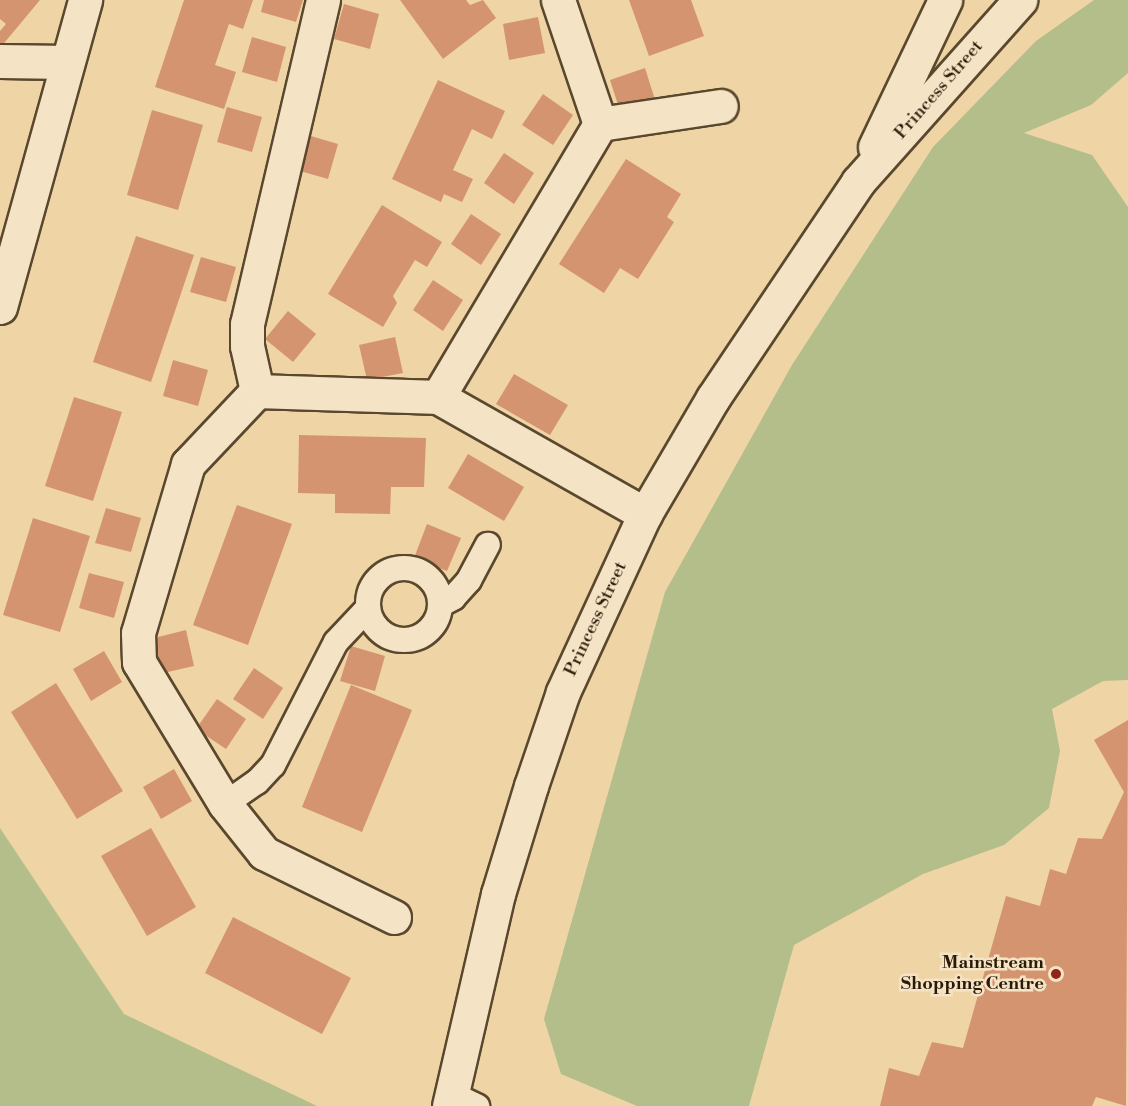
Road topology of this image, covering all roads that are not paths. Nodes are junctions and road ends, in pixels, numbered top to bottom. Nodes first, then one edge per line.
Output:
1 (85, 0) edge
2 (323, 0) edge
3 (558, 0) edge
4 (945, 0) edge
5 (1020, 0) edge
6 (0, 61) edge
7 (67, 62) junction
8 (721, 106) dead end
9 (600, 124) junction
10 (858, 182) junction
11 (0, 307) edge
12 (257, 391) junction
13 (438, 397) junction
14 (645, 514) junction
15 (488, 545) dead end
16 (440, 605) junction
17 (368, 608) junction
18 (225, 804) junction
19 (394, 917) dead end
20 (459, 1102) edge

1 - 7 street
2 - 12 street
3 - 9 street
4 - 10 street, Princess Street
5 - 10 street, Princess Street
6 - 7 street
7 - 11 street
8 - 9 street
9 - 13 street
10 - 14 street, Princess Street
12 - 13 street
12 - 18 street
13 - 14 street
14 - 20 street, Princess Street
15 - 16 lane
16 - 17 lane
16 - 17 lane
17 - 18 lane
18 - 19 street

